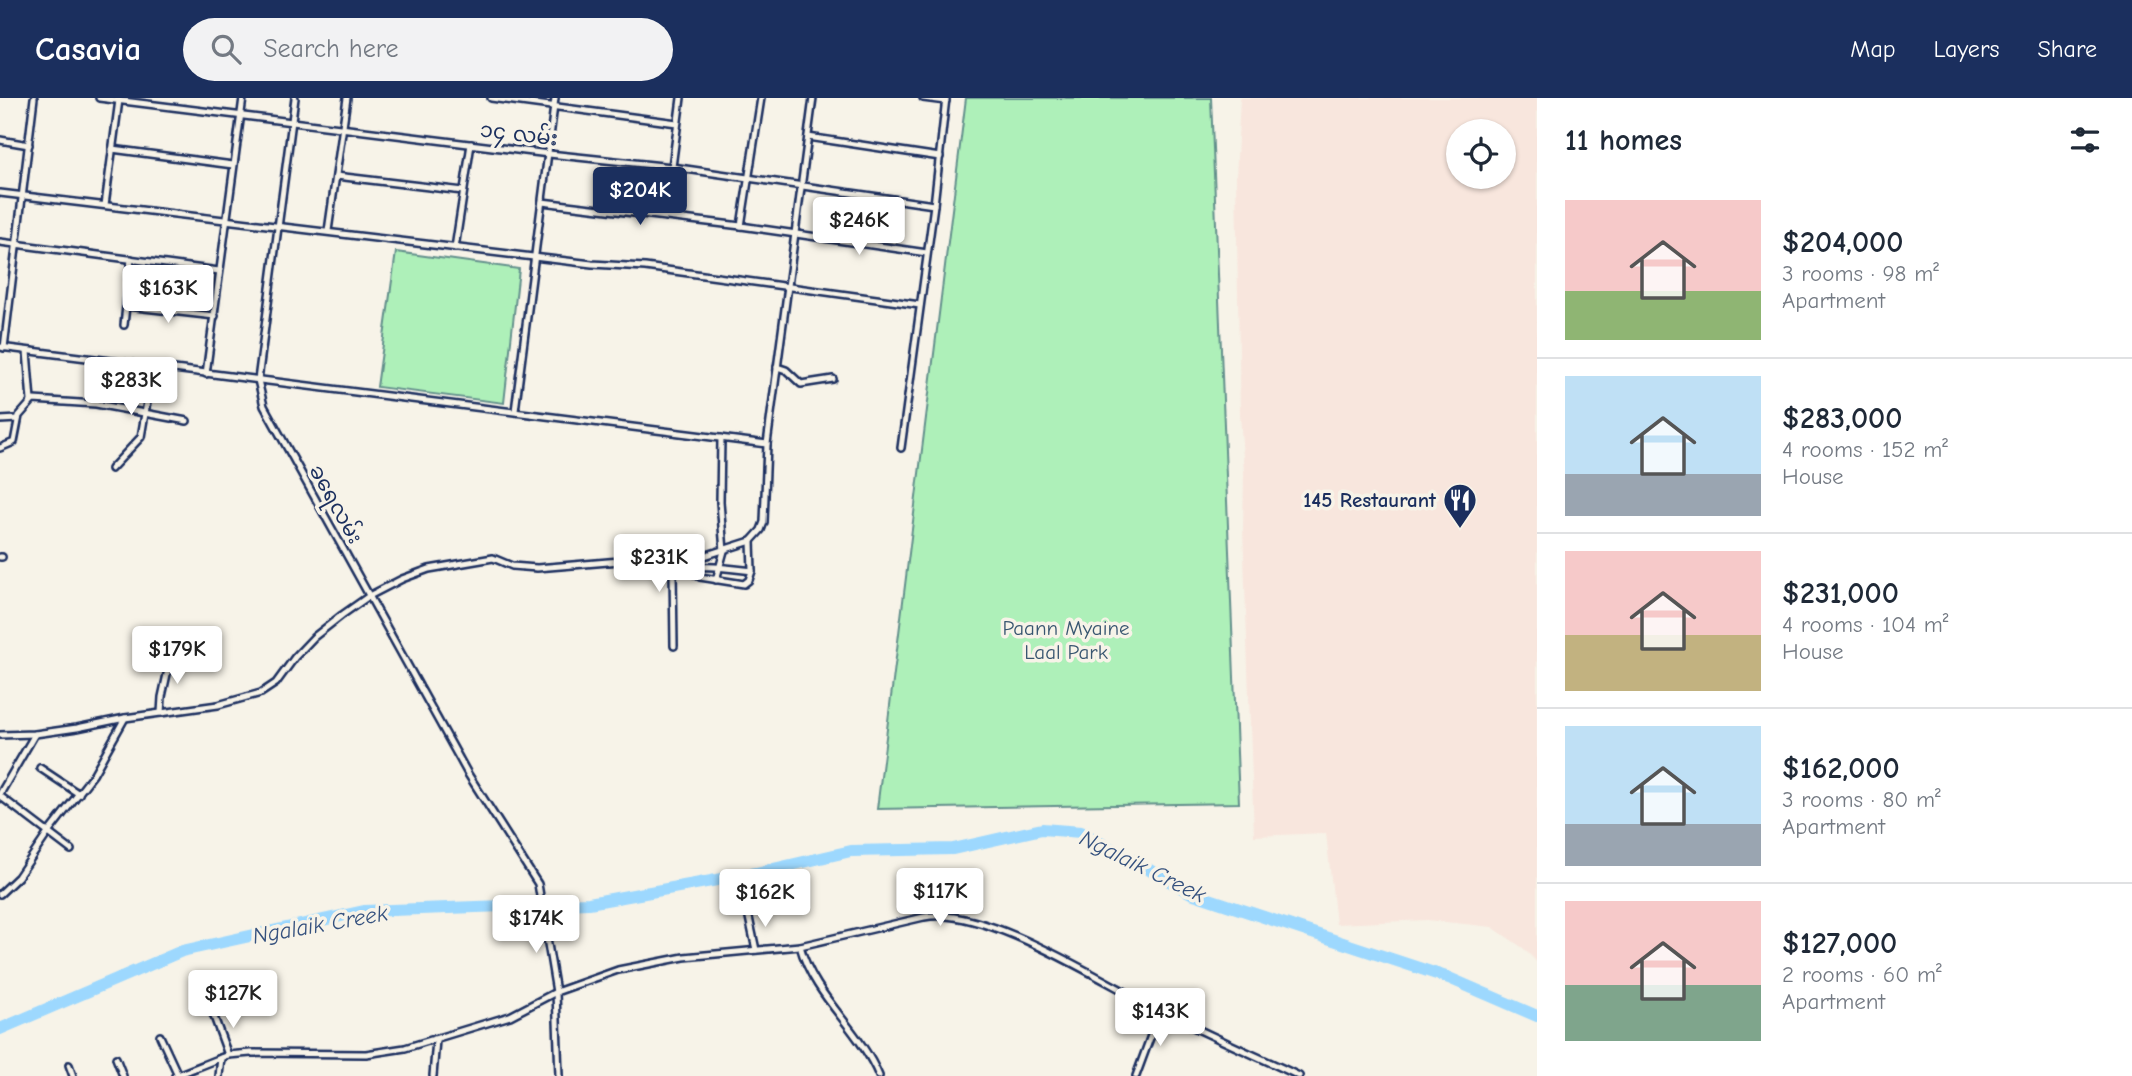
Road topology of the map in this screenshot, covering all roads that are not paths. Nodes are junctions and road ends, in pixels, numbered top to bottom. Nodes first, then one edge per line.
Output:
1 (34, 98) edge
2 (99, 98) edge
3 (243, 98) edge
4 (295, 98) edge
5 (347, 98) edge
6 (491, 98) edge
7 (555, 98) edge
8 (681, 98) edge
9 (761, 98) edge
10 (813, 98) edge
11 (923, 98) edge
12 (946, 99) edge
13 (119, 100) junction
14 (554, 106) junction
15 (241, 115) junction
16 (292, 122) junction
17 (677, 123) junction
18 (343, 128) junction
19 (808, 137) junction
20 (0, 140) edge
21 (471, 144) junction
22 (29, 145) junction
23 (112, 149) junction
24 (549, 154) junction
25 (940, 157) junction
26 (233, 165) junction
27 (672, 167) junction
28 (336, 176) junction
29 (750, 178) junction
30 (800, 186) junction
31 (463, 191) junction
32 (0, 192) edge
33 (22, 196) junction
34 (542, 202) junction
35 (105, 205) junction
36 (934, 205) junction
37 (227, 218) junction
38 (279, 225) junction
39 (741, 226) junction
40 (327, 231) junction
41 (794, 234) junction
42 (0, 242) edge
43 (16, 244) junction
44 (455, 248) junction
45 (927, 253) junction
46 (535, 257) junction
47 (131, 259) junction
48 (219, 271) junction
49 (787, 286) junction
50 (920, 305) junction
51 (126, 306) junction
52 (215, 316) junction
53 (124, 325) dead end
54 (2, 348) edge
55 (27, 351) junction
56 (153, 367) junction
57 (778, 367) junction
58 (206, 374) junction
59 (833, 379) dead end
60 (258, 380) junction
61 (31, 401) junction
62 (515, 411) junction
63 (145, 414) junction
64 (18, 419) junction
65 (0, 420) edge
66 (187, 421) dead end
67 (721, 438) junction
68 (767, 444) junction
69 (0, 448) edge
70 (901, 448) dead end
71 (111, 469) dead end
72 (751, 541) junction
73 (723, 551) junction
74 (685, 565) junction
75 (721, 568) junction
76 (752, 571) junction
77 (716, 580) junction
78 (369, 596) junction
79 (674, 646) dead end
80 (171, 656) dead end
81 (161, 713) junction
82 (125, 718) junction
83 (35, 734) junction
84 (0, 735) edge
85 (40, 768) dead end
86 (79, 794) junction
87 (0, 795) edge
88 (48, 833) junction
89 (72, 850) dead end
90 (0, 894) edge
91 (748, 913) dead end
92 (800, 946) junction
93 (756, 950) junction
94 (556, 992) junction
95 (1160, 1011) junction
96 (213, 1014) dead end
97 (160, 1036) dead end
98 (436, 1040) junction
99 (228, 1055) junction
100 (116, 1058) dead end
101 (221, 1058) junction
102 (69, 1065) dead end
103 (177, 1075) edge
104 (73, 1076) edge
105 (123, 1076) edge
106 (219, 1076) edge
107 (433, 1076) edge
108 (559, 1076) edge
109 (878, 1076) edge
110 (1136, 1076) edge
111 (1299, 1076) edge

1 - 22 street
2 - 13 street, ၁၄ လမ်း
3 - 15 street
4 - 16 street, ခရေလမ်း
5 - 18 street
6 - 14 street
7 - 14 street
8 - 17 street
9 - 29 street
10 - 19 street
11 - 12 street
12 - 25 street
13 - 15 street, ၁၄ လမ်း
13 - 23 street
14 - 17 street
14 - 24 street
15 - 16 street, ၁၄ လမ်း
15 - 26 street
16 - 18 street, ၁၄ လမ်း
16 - 38 street, ခရေလမ်း
17 - 27 street
18 - 21 street, ၁၄ လမ်း
18 - 28 street
19 - 25 street
19 - 30 street
20 - 22 street
21 - 24 street, ၁၄ လမ်း
21 - 31 street
22 - 33 street
23 - 26 street
23 - 35 street
24 - 27 street, ၁၄ လမ်း
24 - 34 street
25 - 36 street
26 - 37 street
27 - 29 street, ၁၄ လမ်း
28 - 31 street
28 - 40 street
29 - 30 street, ၁၄ လမ်း
29 - 39 street
30 - 36 street, ၁၄ လမ်း
30 - 41 street
31 - 44 street
32 - 33 street
33 - 35 street
33 - 43 street
34 - 39 street
34 - 46 street
35 - 37 street
36 - 45 street
37 - 38 street
37 - 48 street
38 - 40 street
38 - 60 street, ခရေလမ်း
39 - 41 street
40 - 44 street
41 - 45 street
41 - 49 street
42 - 43 street
43 - 47 street
43 - 54 street
44 - 46 street
45 - 50 street
46 - 49 street
46 - 62 street
47 - 48 street
47 - 51 street
48 - 52 street
49 - 50 street
49 - 57 street
50 - 70 street
51 - 52 street
51 - 53 street
52 - 58 street
54 - 55 street
55 - 56 street
55 - 61 street
56 - 58 street
56 - 63 street
57 - 59 street
57 - 68 street
58 - 60 street
60 - 62 street
60 - 78 street, ခရေလမ်း
61 - 63 street
61 - 64 street
62 - 67 street
63 - 66 street
63 - 71 street
64 - 65 street
64 - 69 street
67 - 68 street
67 - 73 street
68 - 72 street
72 - 73 street
72 - 76 street
73 - 74 street
73 - 75 street
74 - 75 street
74 - 77 street
74 - 78 street
74 - 79 street
75 - 76 street
75 - 77 street
76 - 77 street
78 - 81 street
78 - 94 street, ခရေလမ်း
80 - 81 street
81 - 82 street
82 - 83 street
82 - 86 street
83 - 84 street
83 - 87 street
85 - 86 street
86 - 88 street
87 - 88 street
88 - 89 street
88 - 90 street
91 - 93 street
92 - 93 street
92 - 95 street
92 - 109 street
93 - 94 street
94 - 98 street
94 - 108 street
95 - 110 street
95 - 111 street
96 - 99 street
97 - 103 street
98 - 99 street
98 - 107 street
99 - 101 street
100 - 105 street
101 - 103 street
101 - 106 street
102 - 104 street

